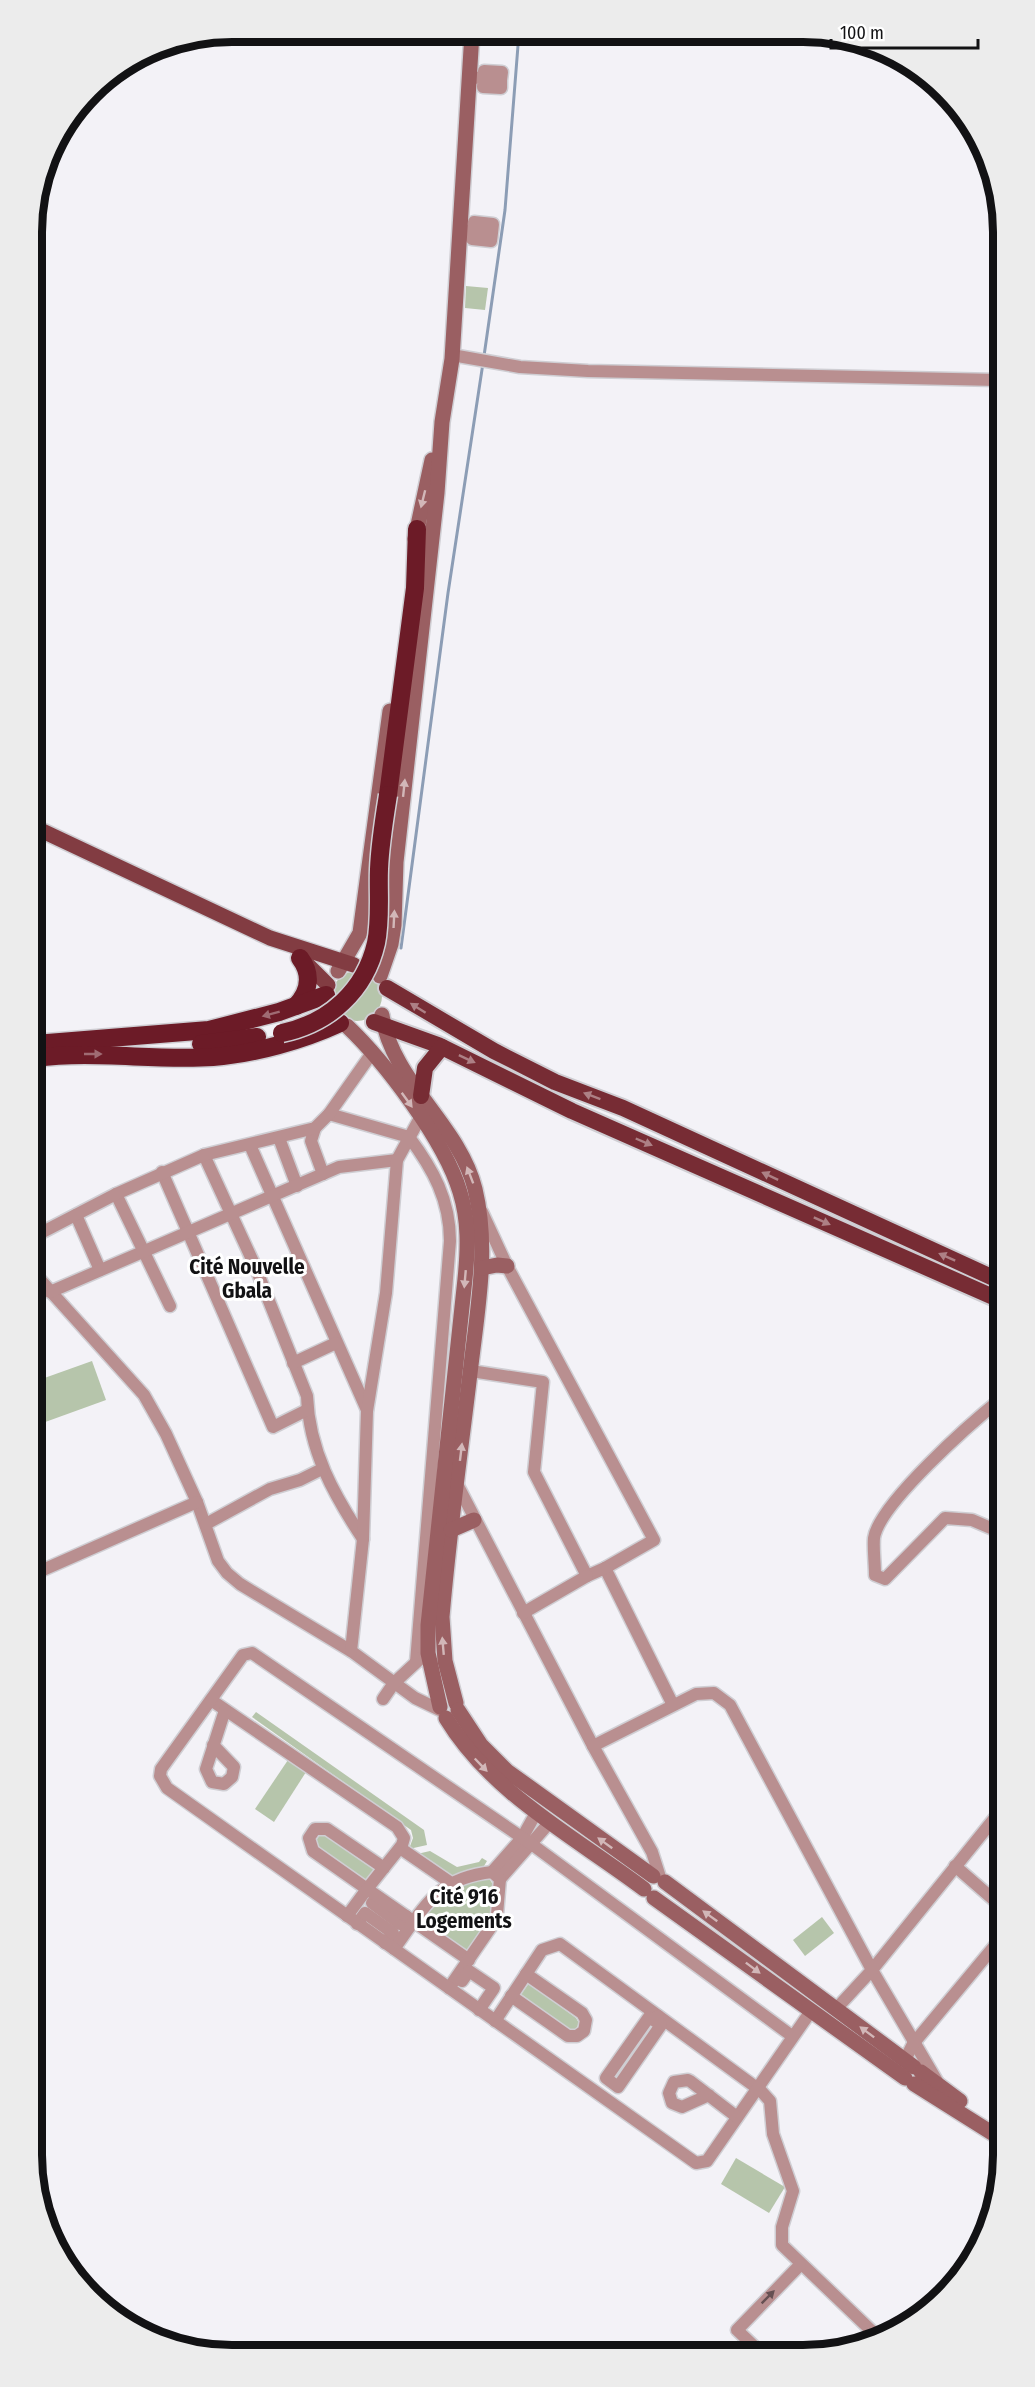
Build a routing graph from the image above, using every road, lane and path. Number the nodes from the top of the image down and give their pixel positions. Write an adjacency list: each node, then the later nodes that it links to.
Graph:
1 (473, 42): 2 (main road)
2 (476, 78): 3 (street); 4 (main road)
3 (501, 80)
4 (466, 230): 5 (street); 6 (main road)
5 (492, 233)
6 (452, 355): 7 (street); 8 (main road)
7 (993, 380)
8 (442, 422): 9 (main road, one-way to 9); 10 (main road)
9 (417, 529): 11 (highway); 15 (main road)
10 (425, 592): 11 (highway); 16 (main road, one-way to 10)
11 (403, 684): 23 (highway, bridge)
12 (42, 832): 13 (main road)
13 (270, 938): 14 (main road); 15 (main road)
14 (300, 958): 17 (main road); 18 (highway)
15 (346, 966): 16 (main road); 17 (main road)
16 (383, 982): 19 (main road); 51 (highway, one-way to 16)
17 (327, 990): 18 (highway); 20 (main road)
18 (296, 1006): 21 (highway, one-way to 21)
19 (380, 1021): 20 (main road); 24 (highway); 28 (main road)
20 (343, 1024): 25 (main road); 26 (highway)
21 (128, 1037): 22 (highway); 23 (highway)
22 (42, 1043)
23 (201, 1044): 26 (highway)
24 (442, 1047): 28 (highway); 54 (highway, one-way to 54)
25 (372, 1053): 29 (street); 30 (main road, one-way to 30)
26 (134, 1055): 27 (highway, one-way to 26)
27 (42, 1057)
28 (421, 1096): 42 (main road, one-way to 28)
29 (329, 1114): 31 (street); 32 (street)
30 (420, 1118): 32 (street); 77 (main road, one-way to 77)
31 (315, 1128): 33 (street); 38 (street)
32 (409, 1137): 36 (street); 77 (street)
33 (279, 1138): 34 (street); 39 (street)
34 (250, 1145): 35 (street); 41 (street)
35 (204, 1155): 37 (street); 44 (street)
36 (397, 1160): 38 (street); 63 (street)
37 (162, 1172): 40 (street); 46 (street)
38 (323, 1174): 39 (street)
39 (297, 1186): 41 (street)
40 (116, 1194): 43 (street); 47 (street)
41 (274, 1196): 44 (street); 56 (street)
42 (479, 1207): 48 (street); 49 (main road)
43 (76, 1215): 45 (street); 50 (street)
44 (231, 1215): 46 (street); 57 (street)
45 (42, 1232)
46 (188, 1234): 47 (street); 62 (street)
47 (144, 1252): 50 (street); 55 (street)
48 (507, 1266): 49 (main road); 59 (street)
49 (482, 1268): 58 (main road)
50 (100, 1270): 53 (street)
51 (993, 1278)
52 (42, 1282): 53 (street)
53 (50, 1292): 66 (street)
54 (993, 1297)
55 (170, 1306)
56 (336, 1343): 57 (street); 63 (street)
57 (293, 1363): 62 (street)
58 (471, 1371): 60 (street); 65 (main road, one-way to 58)
59 (564, 1372): 60 (street); 72 (street)
60 (543, 1382): 74 (street)
61 (993, 1405): 69 (street)
62 (307, 1410): 64 (street)
63 (367, 1411): 71 (street)
64 (322, 1469): 68 (street); 71 (street)
65 (457, 1484): 67 (street); 70 (main road)
66 (197, 1502): 68 (street); 73 (street)
67 (474, 1520): 70 (main road); 75 (street)
68 (206, 1524): 76 (street)
69 (993, 1529)
70 (452, 1530): 83 (main road, one-way to 70)
71 (363, 1539): 76 (street)
72 (605, 1568): 74 (street); 81 (street)
73 (42, 1569)
74 (587, 1576): 75 (street)
75 (523, 1612): 85 (street)
76 (351, 1651): 78 (street)
77 (422, 1657): 78 (street); 83 (main road)
78 (394, 1683): 79 (street); 83 (street)
79 (383, 1699)
80 (211, 1700): 82 (street); 89 (street); 98 (street)
81 (673, 1705): 85 (street); 104 (street)
82 (225, 1710): 84 (street); 90 (street)
83 (448, 1710): 86 (main road, one-way to 86); 95 (main road, one-way to 83)
84 (213, 1745)
85 (593, 1746): 95 (street)
86 (536, 1813): 88 (main road); 89 (street)
87 (993, 1820): 91 (street)
88 (550, 1822): 89 (street); 95 (main road)
89 (526, 1840): 93 (street); 113 (street)
90 (400, 1848): 92 (street); 94 (street)
91 (955, 1866): 97 (street); 104 (street)
92 (384, 1868): 96 (street); 96 (street)
93 (496, 1875): 94 (street); 103 (street)
94 (451, 1883): 99 (street)
95 (655, 1884): 108 (main road, one-way to 95); 110 (main road, one-way to 110)
96 (373, 1893): 98 (street); 99 (street)
97 (993, 1899)
98 (347, 1916): 100 (street)
99 (410, 1919): 100 (street); 103 (street)
100 (389, 1946): 106 (street)
101 (993, 1949): 114 (street)
102 (540, 1952): 105 (street); 107 (street); 111 (street)
103 (469, 1960): 106 (street)
104 (872, 1970): 108 (street); 114 (street)
105 (526, 1974): 107 (street); 107 (street)
106 (452, 1990): 109 (street); 109 (street)
107 (510, 1999): 112 (street)
108 (836, 2009): 115 (main road, one-way to 108)
109 (479, 2010): 112 (street)
110 (811, 2011): 113 (street); 115 (main road)
111 (657, 2018): 111 (street); 116 (street)
112 (495, 2021): 119 (street)
113 (792, 2036): 116 (street)
114 (914, 2044): 115 (street); 117 (street)
115 (912, 2072): 117 (main road); 121 (main road)
116 (758, 2088): 119 (street); 122 (street)
117 (943, 2090): 120 (main road)
118 (709, 2095): 119 (street)
119 (737, 2117)
120 (993, 2126)
121 (993, 2133)
122 (800, 2265): 123 (street); 124 (street, one-way to 122)
123 (873, 2331)
124 (753, 2345)

